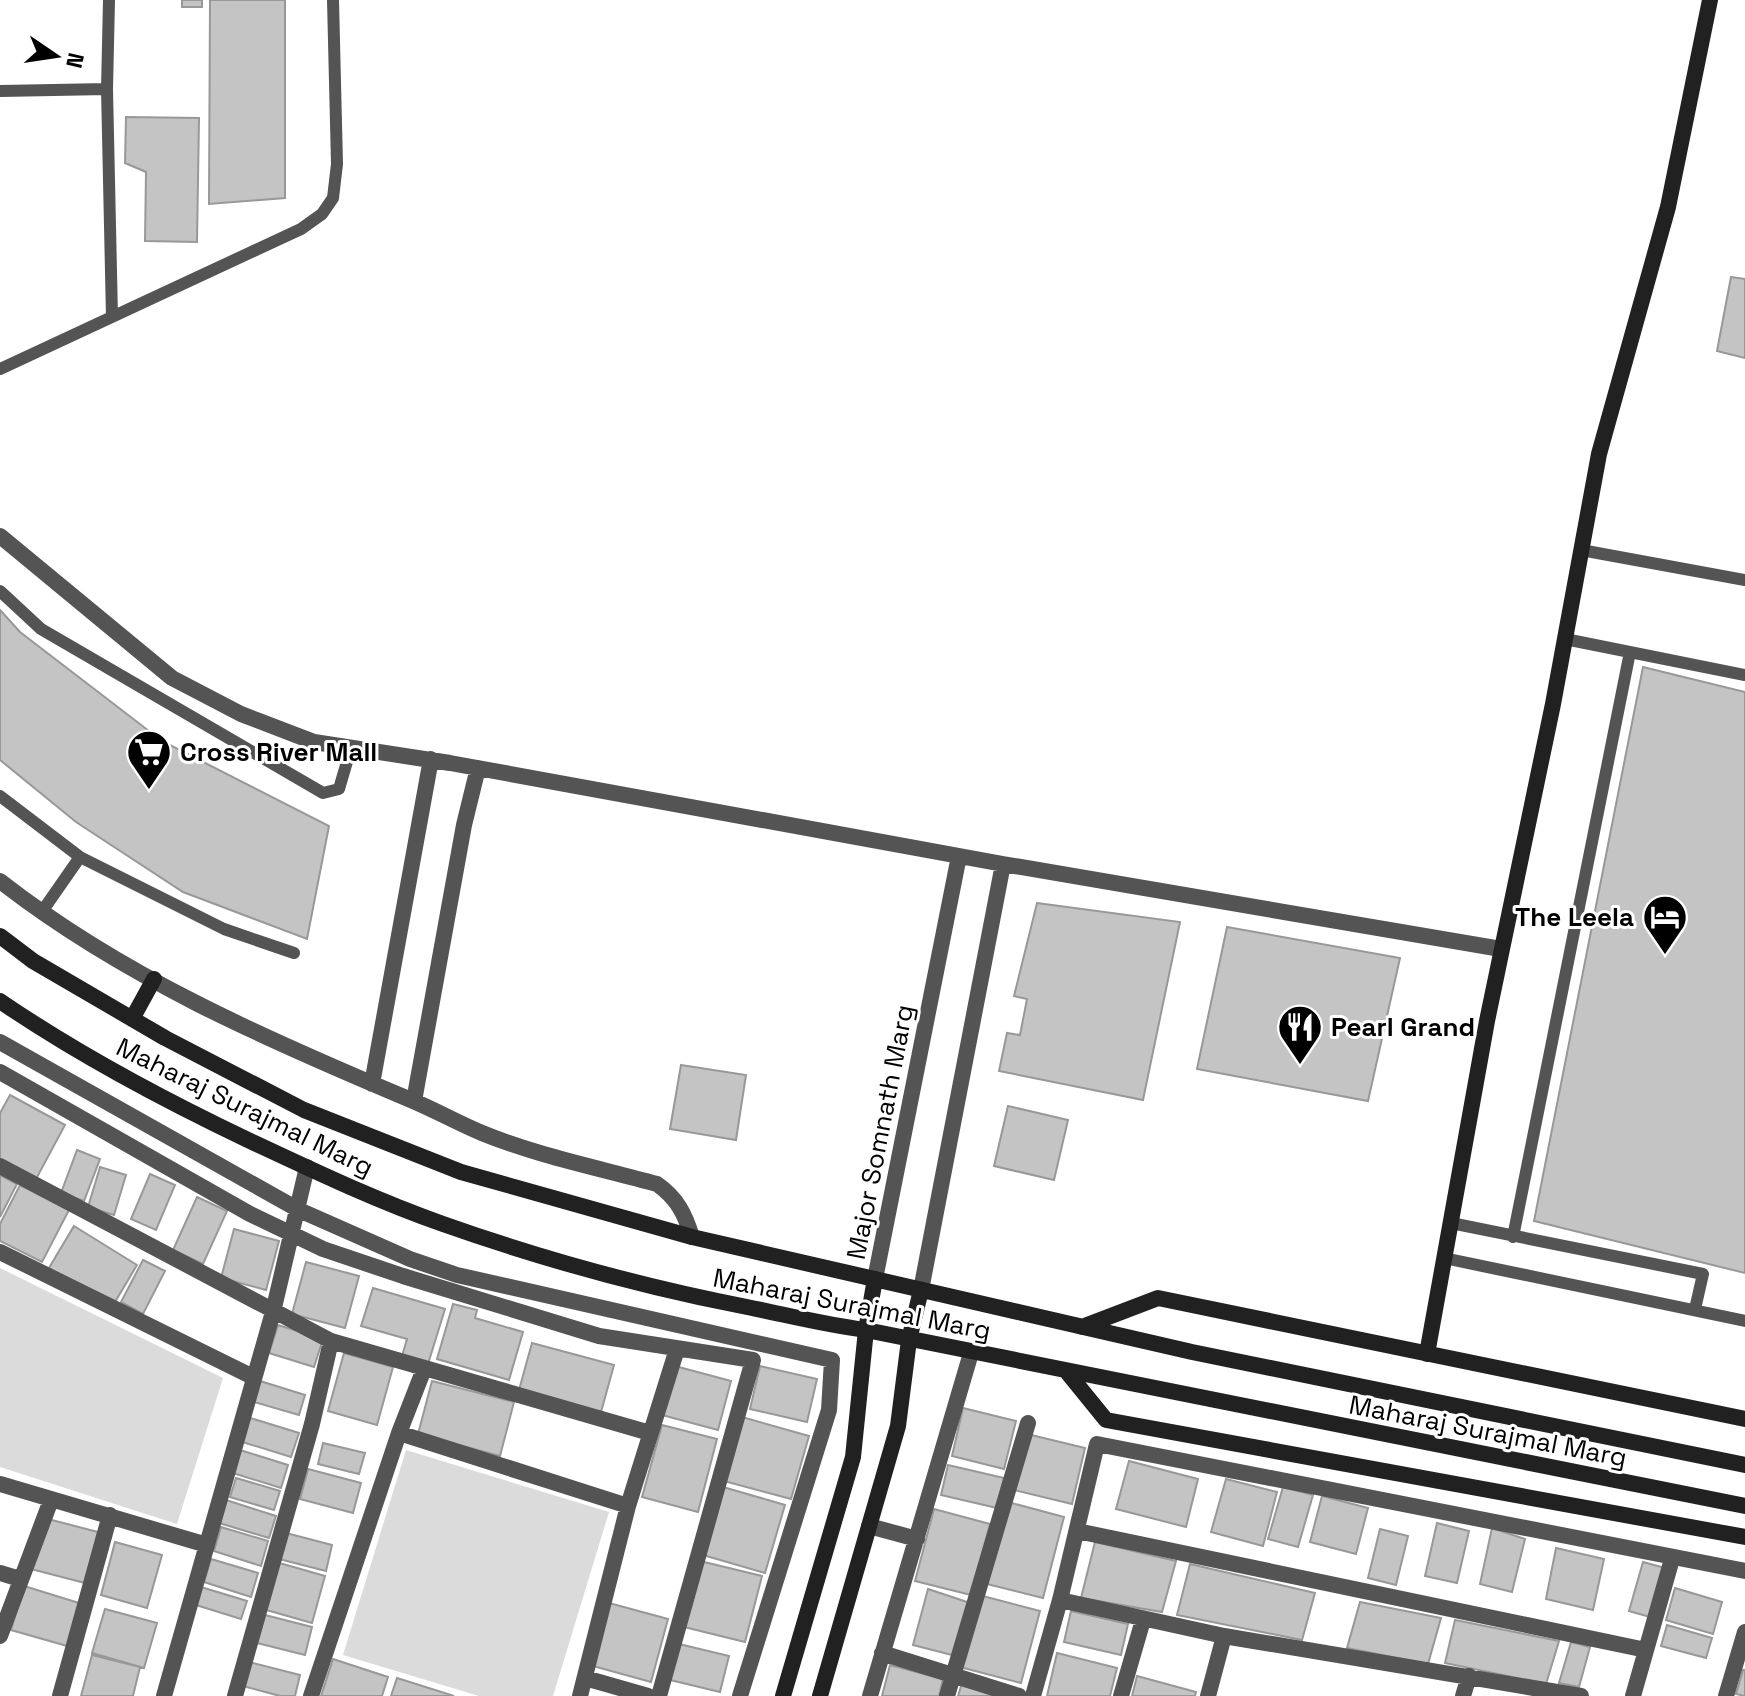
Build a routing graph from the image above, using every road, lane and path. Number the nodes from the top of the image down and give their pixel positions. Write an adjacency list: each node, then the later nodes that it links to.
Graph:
1 (109, 0): 4 (lane)
2 (333, 0): 6 (lane)
3 (1710, 0): 9 (main road)
4 (107, 89): 5 (lane); 6 (lane)
5 (0, 91)
6 (112, 317): 7 (lane)
7 (0, 369)
8 (0, 536): 15 (street)
9 (1581, 550): 10 (lane); 12 (main road)
10 (1745, 580)
11 (0, 591): 15 (lane)
12 (1565, 639): 13 (lane); 25 (main road)
13 (1630, 652): 14 (lane); 40 (lane)
14 (1745, 675)
15 (351, 748): 16 (street)
16 (431, 759): 17 (street); 32 (street)
17 (478, 768): 19 (street); 33 (street)
18 (0, 796): 20 (lane)
19 (959, 856): 21 (street); 43 (street, Major Somnath Marg)
20 (80, 857): 23 (lane); 26 (lane)
21 (1003, 864): 25 (street); 44 (street)
22 (0, 881): 23 (street)
23 (41, 913): 27 (street)
24 (0, 936): 29 (main road, Maharaj Surajmal Marg)
25 (1501, 949): 37 (main road)
26 (294, 953)
27 (154, 979): 29 (main road); 32 (street)
28 (0, 1001): 35 (main road, Maharaj Surajmal Marg)
29 (132, 1019): 39 (main road, Maharaj Surajmal Marg)
30 (0, 1042): 36 (street)
31 (2, 1078): 38 (street)
32 (372, 1084): 33 (street)
33 (414, 1101): 39 (street)
34 (0, 1166): 46 (street)
35 (307, 1167): 36 (street); 49 (main road, Maharaj Surajmal Marg)
36 (299, 1210): 38 (street); 94 (street)
37 (1451, 1223): 40 (lane); 42 (main road)
38 (293, 1234): 46 (street); 52 (street)
39 (692, 1237): 43 (main road, Maharaj Surajmal Marg)
40 (1513, 1237): 45 (lane)
41 (0, 1252): 57 (street)
42 (1444, 1258): 45 (lane); 54 (main road)
43 (875, 1279): 44 (main road, Maharaj Surajmal Marg); 49 (main road, Major Somnath Marg)
44 (921, 1290): 48 (main road, Maharaj Surajmal Marg); 50 (main road)
45 (1695, 1309): 47 (lane)
46 (273, 1312): 51 (street); 57 (street)
47 (1745, 1321)
48 (1082, 1327): 54 (main road); 62 (main road, Maharaj Surajmal Marg)
49 (866, 1330): 50 (main road, Maharaj Surajmal Marg); 95 (main road, Major Somnath Marg)
50 (909, 1340): 53 (main road, Maharaj Surajmal Marg); 68 (main road)
51 (331, 1341): 55 (street); 89 (street)
52 (677, 1349): 61 (street); 93 (street)
53 (971, 1353): 56 (main road, Maharaj Surajmal Marg); 71 (street)
54 (1427, 1354): 58 (main road)
55 (424, 1369): 60 (street); 61 (street)
56 (1067, 1372): 66 (main road, Maharaj Surajmal Marg); 70 (main road)
57 (253, 1377): 72 (street)
58 (1745, 1419)
59 (1028, 1423): 85 (street)
60 (399, 1433): 65 (street); 90 (street)
61 (650, 1433): 65 (street)
62 (1745, 1465)
63 (0, 1484): 64 (street)
64 (51, 1500): 67 (street); 76 (street)
65 (628, 1506): 86 (street)
66 (1745, 1506)
67 (110, 1515): 72 (street); 87 (street)
68 (869, 1526): 71 (street); 96 (main road)
69 (1077, 1531): 73 (street); 77 (street); 82 (street)
70 (1745, 1537)
71 (917, 1539): 83 (street)
72 (207, 1545): 88 (street)
73 (1672, 1559): 74 (street); 82 (street)
74 (1745, 1571)
75 (0, 1573): 76 (street)
76 (20, 1579): 80 (street)
77 (1060, 1600): 78 (street); 100 (street)
78 (1143, 1620): 81 (street); 101 (street)
79 (1745, 1632): 106 (street)
80 (0, 1636)
81 (1224, 1636): 84 (street); 102 (street)
82 (1646, 1650): 105 (street)
83 (882, 1653): 85 (street); 97 (street)
84 (1469, 1676): 103 (street); 104 (street)
85 (952, 1677): 98 (street); 99 (street)
86 (585, 1678): 91 (street); 92 (street)
87 (60, 1696)
88 (164, 1696)
89 (235, 1696)
90 (311, 1696)
91 (580, 1696)
92 (648, 1696)
93 (659, 1696)
94 (740, 1696)
95 (783, 1696)
96 (820, 1696)
97 (870, 1696)
98 (947, 1696)
99 (1019, 1696)
100 (1033, 1696)
101 (1121, 1696)
102 (1208, 1696)
103 (1463, 1696)
104 (1581, 1696)
105 (1633, 1696)
106 (1726, 1696)

